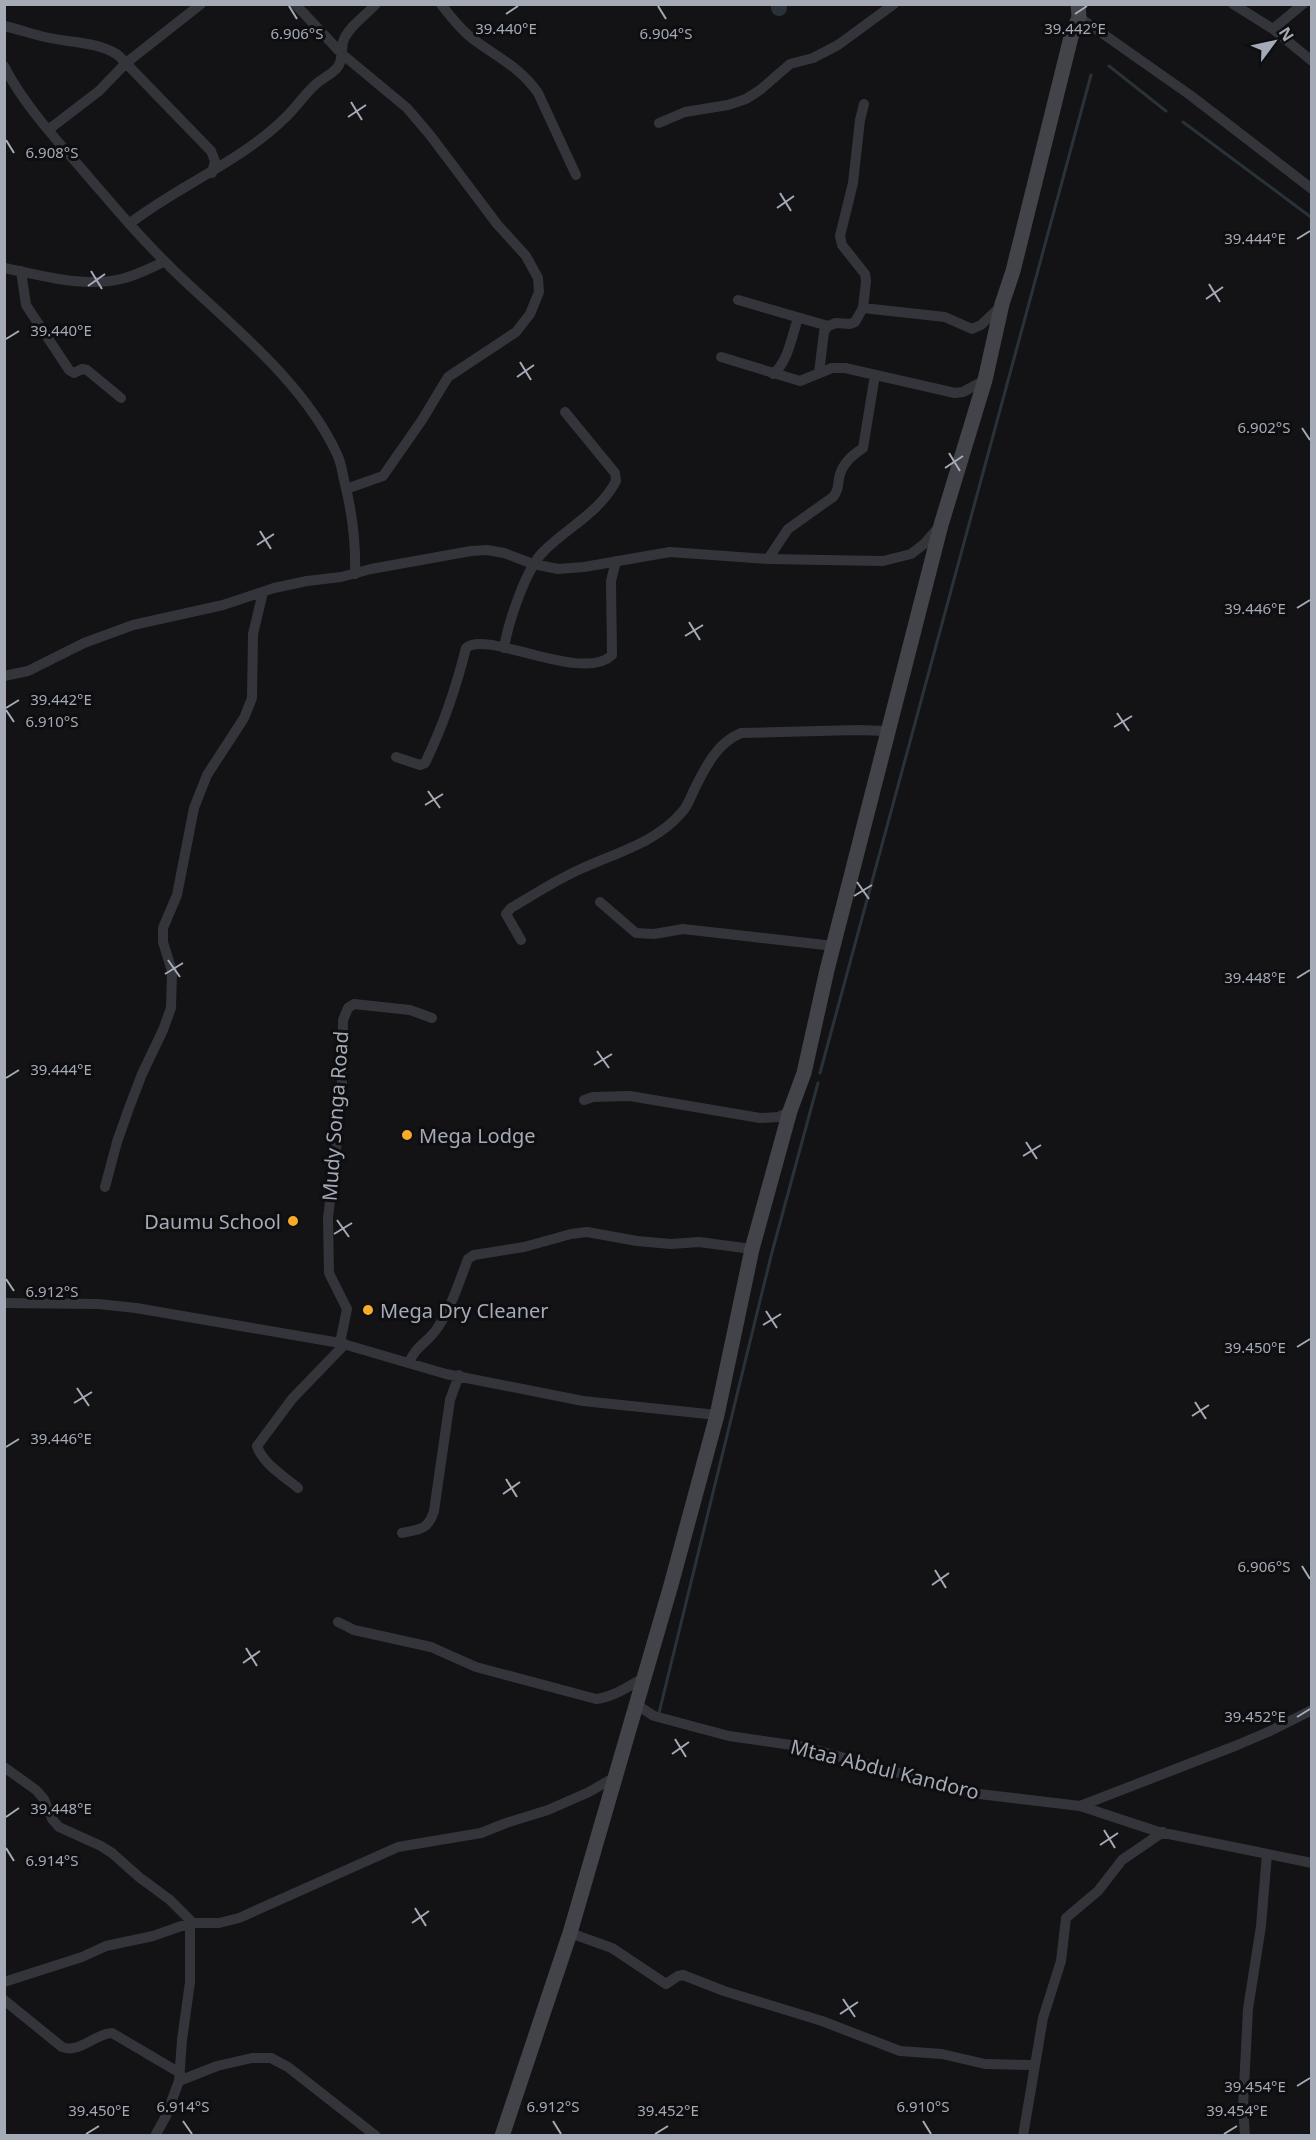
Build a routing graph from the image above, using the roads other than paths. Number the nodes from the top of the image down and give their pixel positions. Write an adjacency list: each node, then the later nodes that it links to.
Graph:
1 (201, 4): 15 (street)
2 (295, 4): 12 (street)
3 (376, 4): 11 (street)
4 (441, 4): 21 (street)
5 (894, 4): 18 (street)
6 (1233, 4): 10 (street)
7 (1303, 4): 10 (street)
8 (1078, 11): 22 (street); 28 (main road)
9 (4, 26): 15 (street)
10 (1273, 29): 14 (street)
11 (344, 41): 12 (street); 13 (street)
12 (329, 42): 13 (street)
13 (342, 54): 20 (street); 39 (street)
14 (1311, 61)
15 (126, 63): 19 (street); 20 (street)
16 (4, 66): 19 (street)
17 (864, 104): 29 (street)
18 (659, 123)
19 (48, 130): 23 (street)
20 (212, 172): 23 (street)
21 (576, 175)
22 (1311, 189)
23 (129, 224): 24 (street)
24 (164, 262): 26 (street); 39 (street)
25 (4, 268): 26 (street)
26 (21, 271): 37 (street)
27 (738, 300): 30 (street)
28 (1002, 304): 29 (street); 36 (main road)
29 (863, 308): 31 (street)
30 (798, 318): 31 (street); 34 (street)
31 (828, 326): 33 (street)
32 (721, 357): 34 (street)
33 (819, 373): 34 (street); 35 (street)
34 (773, 374)
35 (875, 375): 36 (street); 42 (street)
36 (985, 380): 40 (main road)
37 (121, 398)
38 (565, 412): 44 (street)
39 (346, 489): 41 (street)
40 (941, 525): 42 (street); 50 (main road)
41 (356, 547): 45 (street); 46 (street)
42 (768, 559): 43 (street)
43 (616, 561): 44 (street); 48 (street)
44 (533, 564): 45 (street); 48 (street)
45 (371, 569): 46 (street)
46 (356, 574): 47 (street)
47 (263, 592): 49 (street); 58 (street)
48 (504, 648): 51 (street)
49 (5, 676)
50 (889, 731): 53 (street); 54 (main road)
51 (396, 757)
52 (600, 902): 54 (street)
53 (521, 940)
54 (834, 946): 57 (main road)
55 (432, 1018): 61 (street, Mudy Songa Road)
56 (584, 1100): 57 (street)
57 (790, 1111): 59 (main road)
58 (105, 1188)
59 (752, 1249): 62 (street); 64 (main road)
60 (4, 1303): 61 (street)
61 (343, 1344): 62 (street); 65 (street)
62 (410, 1363): 63 (street)
63 (459, 1375): 64 (street); 66 (street)
64 (717, 1415): 68 (main road)
65 (298, 1488)
66 (402, 1533)
67 (338, 1622): 68 (street)
68 (645, 1677): 69 (main road)
69 (637, 1705): 72 (main road); 73 (street, Mtaa Abdul Kandoro)
70 (1311, 1710): 73 (street)
71 (4, 1767): 77 (street)
72 (615, 1777): 77 (street); 78 (main road)
73 (1080, 1806): 74 (street, Mtaa Abdul Kandoro)
74 (1163, 1832): 75 (street, Mtaa Abdul Kandoro); 81 (street)
75 (1267, 1854): 76 (street, Mtaa Abdul Kandoro); 87 (street)
76 (1311, 1863)
77 (190, 1923): 79 (street); 82 (street)
78 (570, 1933): 81 (street); 83 (main road)
79 (4, 1982)
80 (4, 2000): 82 (street)
81 (1034, 2065): 86 (street)
82 (179, 2077): 84 (street); 85 (street)
83 (505, 2134)
84 (155, 2136)
85 (376, 2136)
86 (1023, 2136)
87 (1245, 2136)

